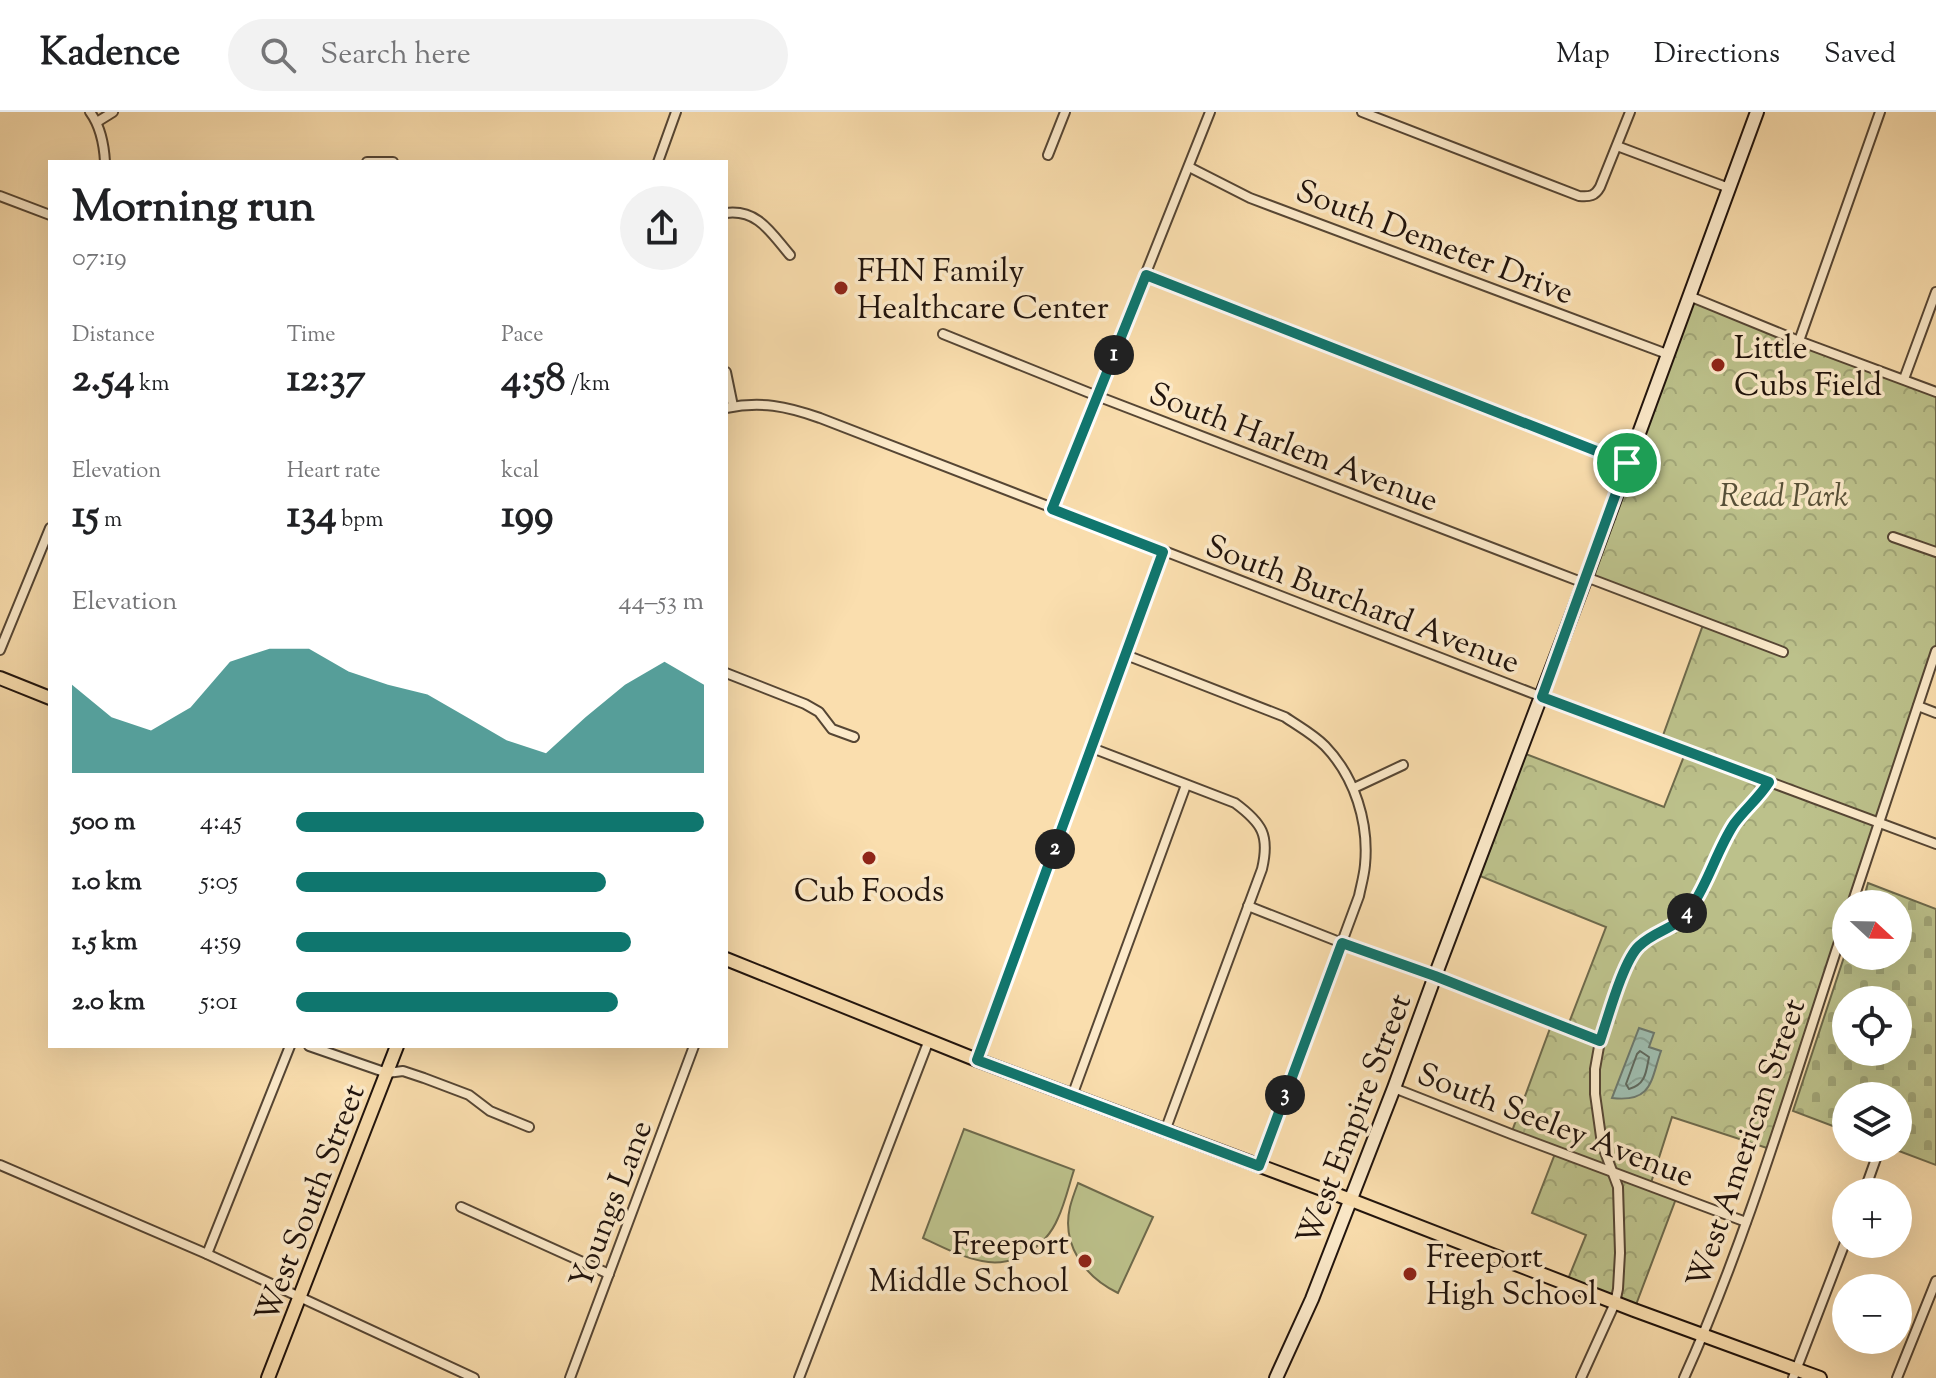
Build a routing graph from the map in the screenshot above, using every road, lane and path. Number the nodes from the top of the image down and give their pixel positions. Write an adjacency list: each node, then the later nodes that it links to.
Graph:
1 (90, 112): 10 (street)
2 (113, 112): 10 (street)
3 (676, 112): 14 (street)
4 (1065, 112): 12 (street)
5 (1210, 112): 15 (street)
6 (1362, 112): 11 (street)
7 (1630, 112): 11 (street)
8 (1757, 112): 16 (main road, West Empire Street)
9 (1880, 112): 25 (street)
10 (97, 122): 13 (street)
11 (1617, 146): 16 (street)
12 (1048, 155)
13 (105, 160)
14 (659, 160)
15 (1189, 167): 21 (street); 26 (street, South Demeter Drive)
16 (1729, 188): 23 (main road, West Empire Street)
17 (0, 196): 19 (street)
18 (728, 213): 20 (street)
19 (48, 214)
20 (790, 255)
21 (1146, 275): 29 (street); 31 (street)
22 (1936, 292): 27 (street)
23 (1689, 296): 25 (street); 26 (main road, West Empire Street)
24 (943, 334): 29 (street, South Harlem Avenue)
25 (1799, 341): 27 (street)
26 (1667, 354): 31 (main road, West Empire Street)
27 (1904, 379): 28 (street)
28 (1936, 392)
29 (1097, 396): 32 (street); 37 (street, South Harlem Avenue)
30 (730, 407): 32 (street, South Burchard Avenue)
31 (1627, 463): 37 (main road, West Empire Street)
32 (1052, 509): 35 (street, South Burchard Avenue)
33 (48, 533): 38 (street)
34 (1893, 537): 36 (street)
35 (1163, 552): 41 (street); 45 (street, South Burchard Avenue)
36 (1936, 552)
37 (1585, 580): 40 (street, South Harlem Avenue); 45 (main road, West Empire Street)
38 (0, 650)
39 (1936, 651): 46 (street)
40 (1783, 652)
41 (1126, 655): 49 (street); 53 (street)
42 (728, 674): 48 (street)
43 (0, 678): 44 (main road)
44 (48, 697)
45 (1542, 697): 51 (street, South Burchard Avenue); 61 (main road, West Empire Street)
46 (1918, 706): 47 (street); 54 (street)
47 (1936, 713)
48 (854, 737)
49 (1092, 748): 52 (street); 68 (street)
50 (1403, 765): 53 (street)
51 (1769, 782): 54 (street, South Burchard Avenue); 63 (street)
52 (1186, 785): 57 (street); 71 (street)
53 (1354, 788): 58 (street)
54 (1879, 823): 55 (street, South Burchard Avenue); 56 (street)
55 (1936, 844)
56 (1857, 890)
57 (1248, 906): 58 (street); 73 (street)
58 (1342, 943): 61 (street); 75 (street)
59 (728, 961): 62 (main road)
60 (1832, 963): 79 (street, West American Street)
61 (1435, 976): 63 (street); 70 (main road, West Empire Street)
62 (929, 1040): 68 (main road); 91 (street)
63 (1600, 1041): 76 (street)
64 (289, 1048): 80 (street)
65 (315, 1048): 69 (street)
66 (396, 1048): 69 (main road, West South Street)
67 (693, 1048): 82 (street, Youngs Lane)
68 (977, 1060): 71 (main road)
69 (387, 1073): 72 (street); 84 (main road, West South Street)
70 (1394, 1088): 76 (street, South Seeley Avenue); 77 (main road, West Empire Street)
71 (1072, 1096): 73 (main road)
72 (529, 1127)
73 (1165, 1131): 75 (main road)
74 (0, 1165): 80 (street)
75 (1259, 1166): 77 (main road)
76 (1613, 1173): 79 (street, South Seeley Avenue); 85 (street)
77 (1351, 1200): 85 (main road); 92 (main road, West Empire Street)
78 (461, 1207): 82 (street)
79 (1746, 1222): 86 (street, West American Street)
80 (207, 1254): 84 (street)
81 (1839, 1258): 87 (street)
82 (609, 1274): 90 (street, Youngs Lane)
83 (1936, 1281): 96 (street)
84 (300, 1297): 88 (main road, West South Street); 89 (street)
85 (1615, 1303): 86 (main road); 93 (street)
86 (1704, 1336): 87 (main road); 94 (street, West American Street)
87 (1796, 1374): 95 (main road)
88 (268, 1378)
89 (472, 1378)
90 (570, 1378)
91 (799, 1378)
92 (1276, 1378)
93 (1581, 1378)
94 (1684, 1378)
95 (1820, 1378)
96 (1897, 1378)

